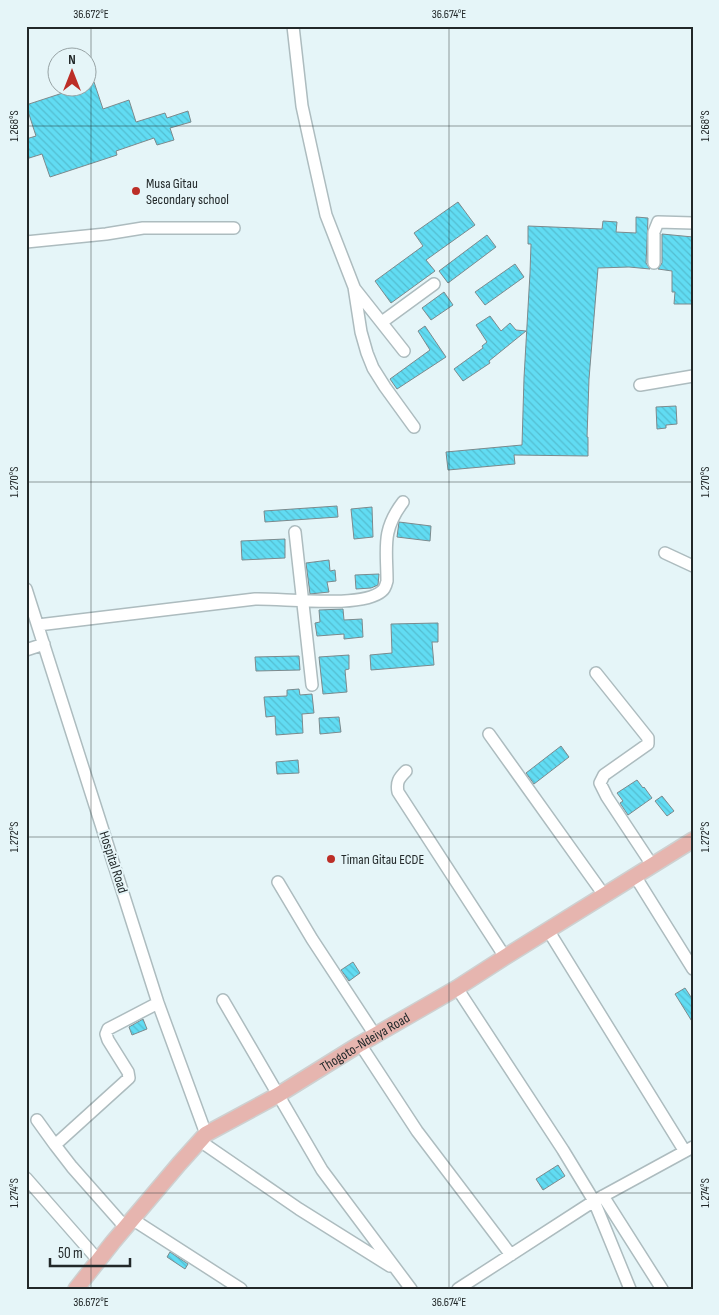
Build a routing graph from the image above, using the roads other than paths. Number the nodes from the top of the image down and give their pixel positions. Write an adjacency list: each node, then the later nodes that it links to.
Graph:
1 (293, 26): 7 (street)
2 (693, 224): 5 (street)
3 (234, 228): 4 (street)
4 (26, 242)
5 (654, 263)
6 (434, 284): 8 (street)
7 (354, 287): 8 (street); 12 (street)
8 (382, 322): 9 (street)
9 (404, 351)
10 (693, 376): 11 (street)
11 (640, 385)
12 (414, 427)
13 (403, 502): 18 (street)
14 (295, 532): 18 (street)
15 (665, 553): 16 (street)
16 (693, 566)
17 (26, 589): 19 (street, Hospital Road)
18 (303, 601): 19 (street); 23 (street)
19 (38, 625): 20 (street, Hospital Road)
20 (44, 644): 21 (street); 36 (street, Hospital Road)
21 (26, 650)
22 (596, 673): 27 (street)
23 (312, 685)
24 (488, 734): 30 (street)
25 (406, 771): 32 (street)
26 (693, 840): 27 (main road, Thogoto-Ndeiya Road)
27 (652, 865): 28 (main road, Thogoto-Ndeiya Road)
28 (635, 876): 30 (main road, Thogoto-Ndeiya Road); 33 (street)
29 (278, 882): 37 (street)
30 (604, 895): 31 (main road, Thogoto-Ndeiya Road)
31 (548, 930): 32 (main road, Thogoto-Ndeiya Road); 43 (street)
32 (505, 957): 34 (main road, Thogoto-Ndeiya Road)
33 (693, 969)
34 (457, 988): 37 (main road, Thogoto-Ndeiya Road); 45 (street)
35 (223, 1000): 39 (street)
36 (158, 1003): 41 (street, Hospital Road); 42 (street)
37 (375, 1035): 38 (main road, Thogoto-Ndeiya Road)
38 (360, 1044): 39 (main road, Thogoto-Ndeiya Road); 47 (street)
39 (278, 1095): 41 (main road, Thogoto-Ndeiya Road); 49 (street)
40 (37, 1120): 42 (street)
41 (203, 1138): 46 (main road, Thogoto-Ndeiya Road); 49 (street)
42 (55, 1146): 46 (street)
43 (688, 1149): 45 (street)
44 (26, 1178): 48 (street)
45 (598, 1198): 47 (street); 54 (street); 55 (street)
46 (129, 1223): 48 (main road, Thogoto-Ndeiya Road); 51 (street)
47 (511, 1255): 53 (street)
48 (98, 1260): 50 (main road, Thogoto-Ndeiya Road)
49 (397, 1271): 52 (street)
50 (76, 1289)
51 (241, 1289)
52 (411, 1289)
53 (458, 1289)
54 (630, 1289)
55 (662, 1289)

